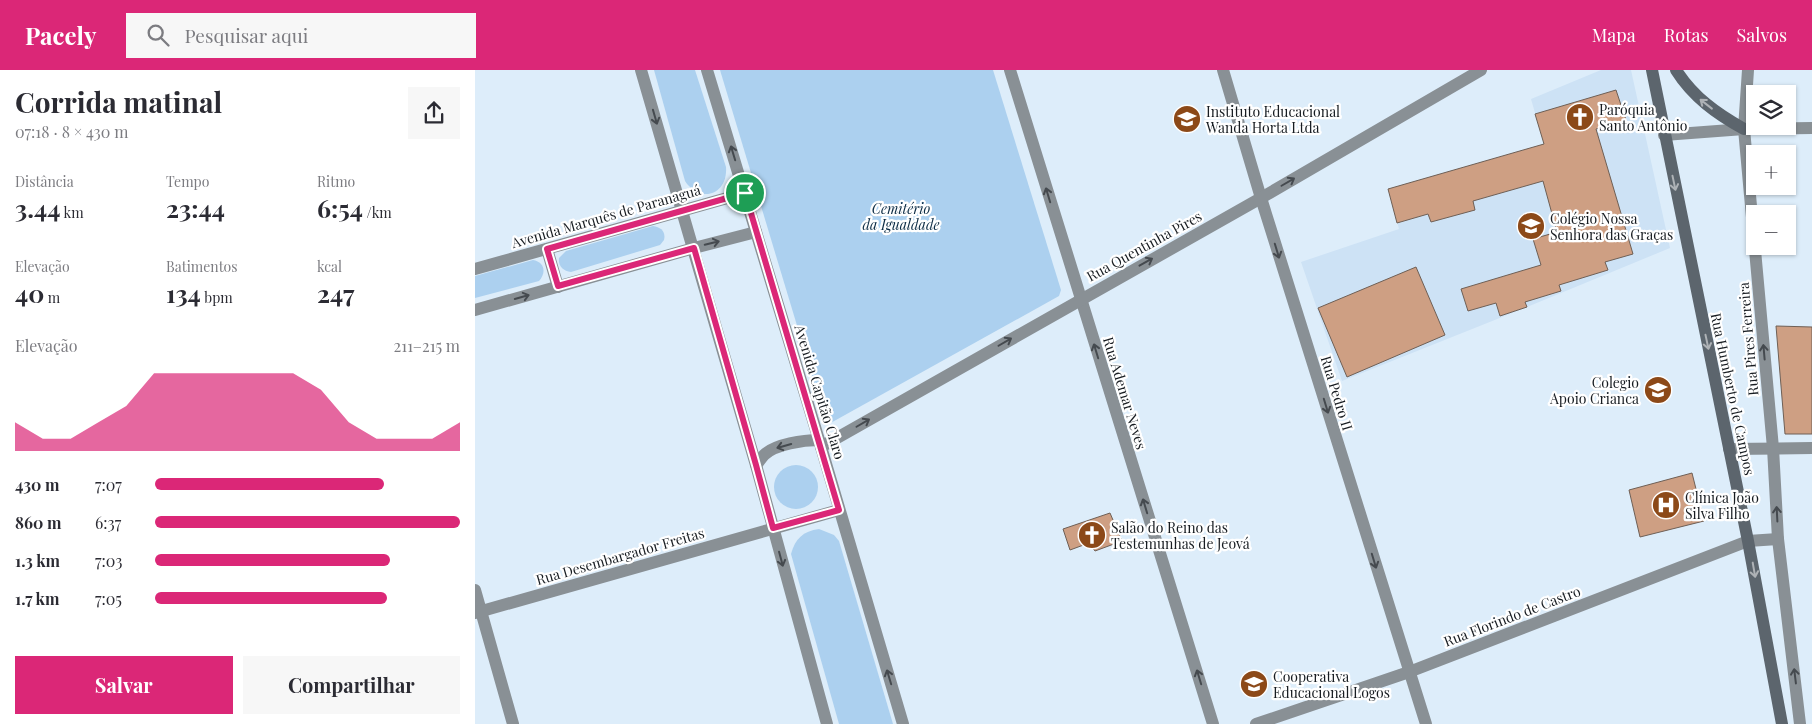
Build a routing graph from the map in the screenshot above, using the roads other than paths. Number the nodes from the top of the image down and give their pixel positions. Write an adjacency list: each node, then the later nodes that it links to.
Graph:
1 (641, 70): 14 (street, one-way to 14)
2 (707, 70): 12 (street, Avenida Capitão Claro, one-way to 2)
3 (1010, 70): 20 (street, Rua Ademar Neves, one-way to 3)
4 (1223, 70): 13 (street, Rua Pedro II)
5 (1481, 70): 13 (street, Rua Quentinha Pires, one-way to 5)
6 (1652, 70): 11 (main road, Rua Humberto de Campos)
7 (1676, 70): 10 (main road, one-way to 7)
8 (1748, 70): 10 (street, Rua Pires Ferreira)
9 (1812, 128): 10 (street)
10 (1744, 130): 11 (street); 23 (street, Rua Pires Ferreira, one-way to 10)
11 (1664, 135): 25 (main road, Rua Humberto de Campos, one-way to 25)
12 (745, 193): 14 (street, Avenida Marquês de Paranaguá); 15 (street, Avenida Capitão Claro)
13 (1261, 198): 20 (street, Rua Quentinha Pires, one-way to 13); 33 (street, Rua Pedro II, one-way to 33)
14 (682, 210): 16 (street); 17 (street, Avenida Marquês de Paranaguá)
15 (756, 232): 16 (street, one-way to 15); 22 (street, Avenida Capitão Claro)
16 (694, 248): 19 (street); 26 (street)
17 (547, 249): 18 (street, Avenida Marquês de Paranaguá); 19 (street)
18 (475, 269)
19 (558, 286): 21 (street, one-way to 19)
20 (1080, 299): 22 (street, Rua Quentinha Pires, one-way to 20); 37 (street, Rua Ademar Neves, one-way to 20)
21 (475, 310)
22 (820, 444): 26 (street, one-way to 26); 27 (street, Avenida Capitão Claro)
23 (1773, 448): 24 (street); 25 (street); 29 (street, Rua Pires Ferreira, one-way to 23)
24 (1812, 448)
25 (1729, 449): 30 (main road, Rua Humberto de Campos)
26 (756, 465): 28 (street)
27 (839, 510): 28 (street, Rua Desembargador Freitas); 36 (street, Avenida Capitão Claro, one-way to 27)
28 (773, 528): 32 (street, Rua Desembargador Freitas); 35 (street, one-way to 35)
29 (1778, 539): 30 (street, Rua Florindo de Castro); 41 (street, Rua Pires Ferreira, one-way to 29)
30 (1748, 541): 33 (street, Rua Florindo de Castro); 40 (main road, Rua Humberto de Campos, one-way to 40)
31 (475, 590): 32 (street)
32 (478, 612): 34 (street)
33 (1409, 672): 38 (street, Rua Florindo de Castro); 39 (street, Rua Pedro II)
34 (513, 724)
35 (827, 724)
36 (903, 724)
37 (1213, 724)
38 (1256, 724)
39 (1426, 724)
40 (1782, 724)
41 (1801, 724)

